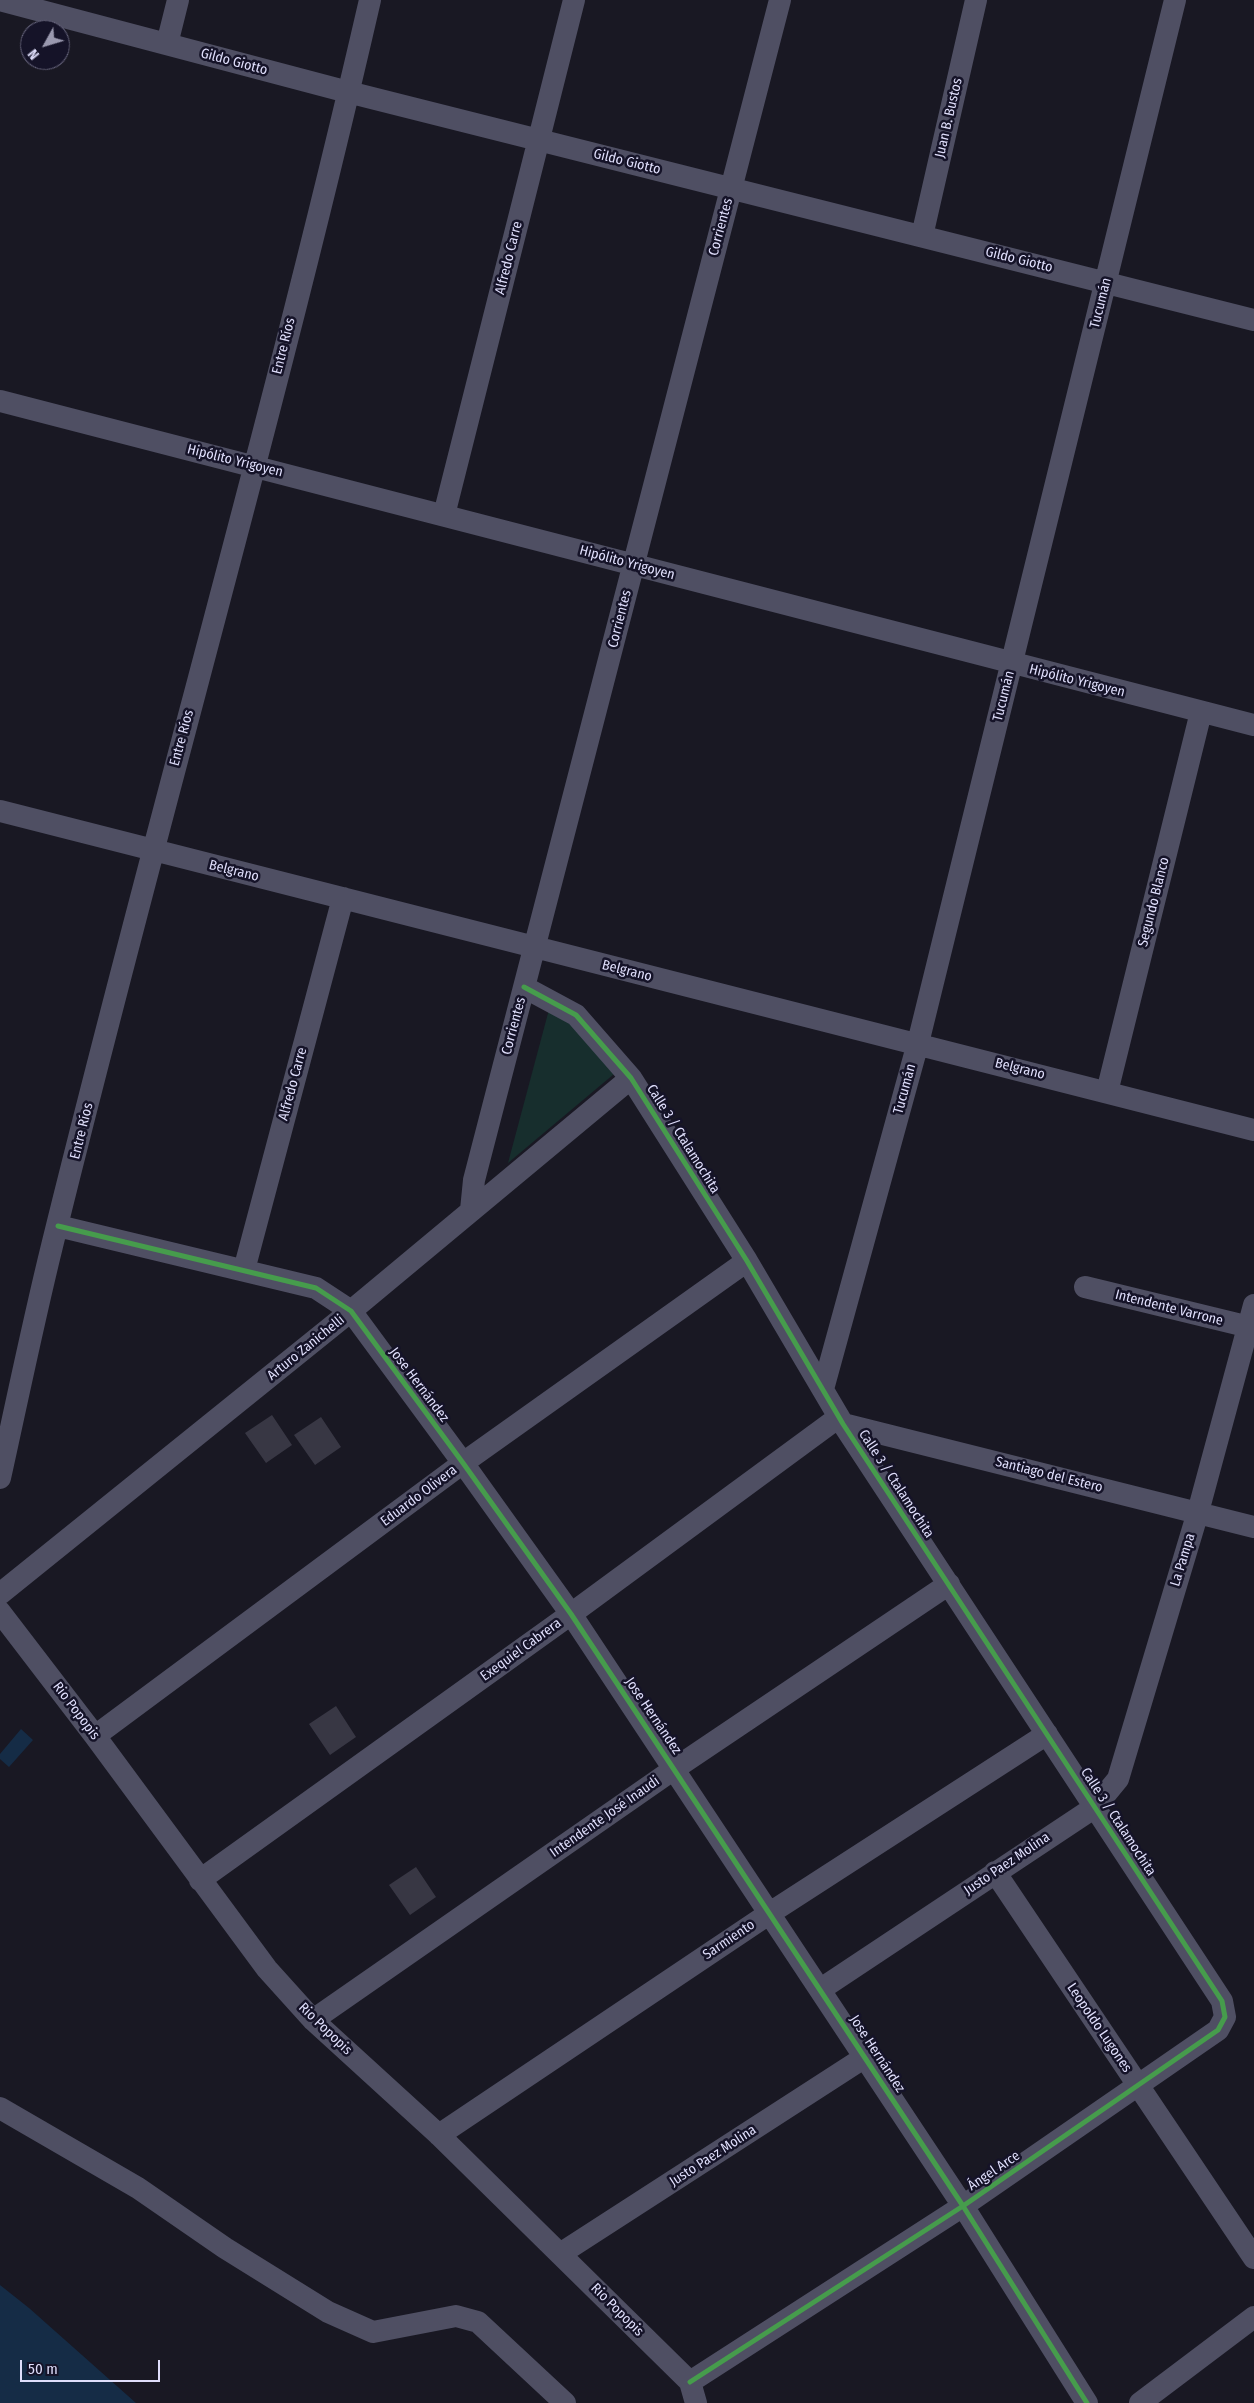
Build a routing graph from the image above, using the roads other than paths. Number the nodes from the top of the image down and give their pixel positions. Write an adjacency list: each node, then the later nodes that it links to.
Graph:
1 (0, 0): 8 (street, Gildo Giotto)
2 (178, 0): 8 (street)
3 (370, 0): 9 (street, Entre Ríos)
4 (574, 0): 10 (street, Alfredo Carre)
5 (780, 0): 11 (street, Corrientes)
6 (976, 0): 12 (street, Juan B. Bustos)
7 (1175, 0): 13 (street, Tucumán)
8 (167, 44): 9 (street, Gildo Giotto)
9 (348, 92): 10 (street, Gildo Giotto); 16 (street, Entre Ríos)
10 (538, 140): 11 (street, Gildo Giotto); 17 (street, Alfredo Carre)
11 (732, 188): 12 (street, Gildo Giotto); 18 (street, Corrientes)
12 (922, 236): 13 (street, Gildo Giotto)
13 (1106, 282): 14 (street, Gildo Giotto); 19 (street, Tucumán)
14 (1254, 320)
15 (0, 401): 16 (street, Hipólito Yrigoyen)
16 (254, 466): 17 (street, Hipólito Yrigoyen); 23 (street, Entre Ríos)
17 (444, 515): 18 (street, Hipólito Yrigoyen)
18 (634, 565): 19 (street, Hipólito Yrigoyen); 25 (street, Corrientes)
19 (1012, 664): 20 (street, Hipólito Yrigoyen); 27 (street, Tucumán)
20 (1201, 712): 21 (street, Hipólito Yrigoyen); 29 (street, Segundo Blanco)
21 (1254, 725)
22 (0, 811): 23 (street, Belgrano)
23 (153, 850): 24 (street, Belgrano); 32 (street, Entre Ríos)
24 (343, 898): 25 (street, Belgrano); 34 (street, Alfredo Carre)
25 (536, 948): 26 (street, Corrientes); 27 (street, Belgrano)
26 (524, 986): 28 (street, Calle 3 / Ctalamochita); 31 (street, Corrientes)
27 (918, 1043): 29 (street, Belgrano); 39 (street, Tucumán)
28 (631, 1078): 31 (street, Arturo Zanichelli); 33 (street, Calle 3 / Ctalamochita)
29 (1107, 1092): 30 (street, Belgrano)
30 (1254, 1130)
31 (472, 1210): 37 (street, Arturo Zanichelli)
32 (58, 1226): 34 (street, Jose Hernández); 42 (street, Entre Ríos)
33 (747, 1261): 39 (street, Calle 3 / Ctalamochita); 41 (street, Eduardo Olivera)
34 (244, 1270): 37 (street, Jose Hernández)
35 (1085, 1287): 38 (street, Intendente Varrone)
36 (1254, 1305): 38 (street, La Pampa)
37 (351, 1311): 41 (street, Jose Hernández); 46 (street, Arturo Zanichelli)
38 (1251, 1328): 43 (street, La Pampa)
39 (822, 1389): 40 (street, Calle 3 / Ctalamochita)
40 (841, 1420): 43 (street, Santiago del Estero); 45 (street, Calle 3 / Ctalamochita); 48 (street, Exequiel Cabrera)
41 (463, 1463): 48 (street, Jose Hernández); 50 (street, Eduardo Olivera)
42 (0, 1478)
43 (1198, 1512): 44 (street, Santiago del Estero); 52 (street, La Pampa)
44 (1254, 1527)
45 (949, 1584): 49 (street, Calle 3 / Ctalamochita); 51 (street, Intendente José Inaudi)
46 (0, 1594)
47 (0, 1612): 50 (street, Rio Popopis)
48 (571, 1614): 51 (street, Jose Hernández); 54 (street, Exequiel Cabrera)
49 (1047, 1734): 52 (street, Calle 3 / Ctalamochita); 55 (street, Sarmiento)
50 (95, 1736): 54 (street, Rio Popopis)
51 (674, 1769): 55 (street, Jose Hernández); 58 (street, Intendente José Inaudi)
52 (1095, 1807): 53 (street, Justo Paez Molina); 57 (street, Calle 3 / Ctalamochita)
53 (995, 1872): 56 (street, Justo Paez Molina); 60 (street, Leopoldo Lugones)
54 (200, 1880): 58 (street, Rio Popopis)
55 (770, 1913): 56 (street, Jose Hernández); 62 (street, Sarmiento)
56 (821, 1989): 59 (street, Jose Hernández)
57 (1225, 2016): 60 (street, Ángel Arce)
58 (313, 2020): 62 (street, Rio Popopis)
59 (865, 2057): 63 (street, Jose Hernández); 64 (street, Justo Paez Molina)
60 (1138, 2086): 63 (street, Ángel Arce); 65 (street, Leopoldo Lugones)
61 (0, 2108): 68 (street)
62 (438, 2135): 64 (street, Rio Popopis)
63 (963, 2206): 67 (street, Ángel Arce); 69 (street, Jose Hernández)
64 (560, 2254): 67 (street, Rio Popopis)
65 (1254, 2258)
66 (1254, 2317): 70 (street)
67 (693, 2392)
68 (565, 2403)
69 (1087, 2403)
70 (1140, 2403)

